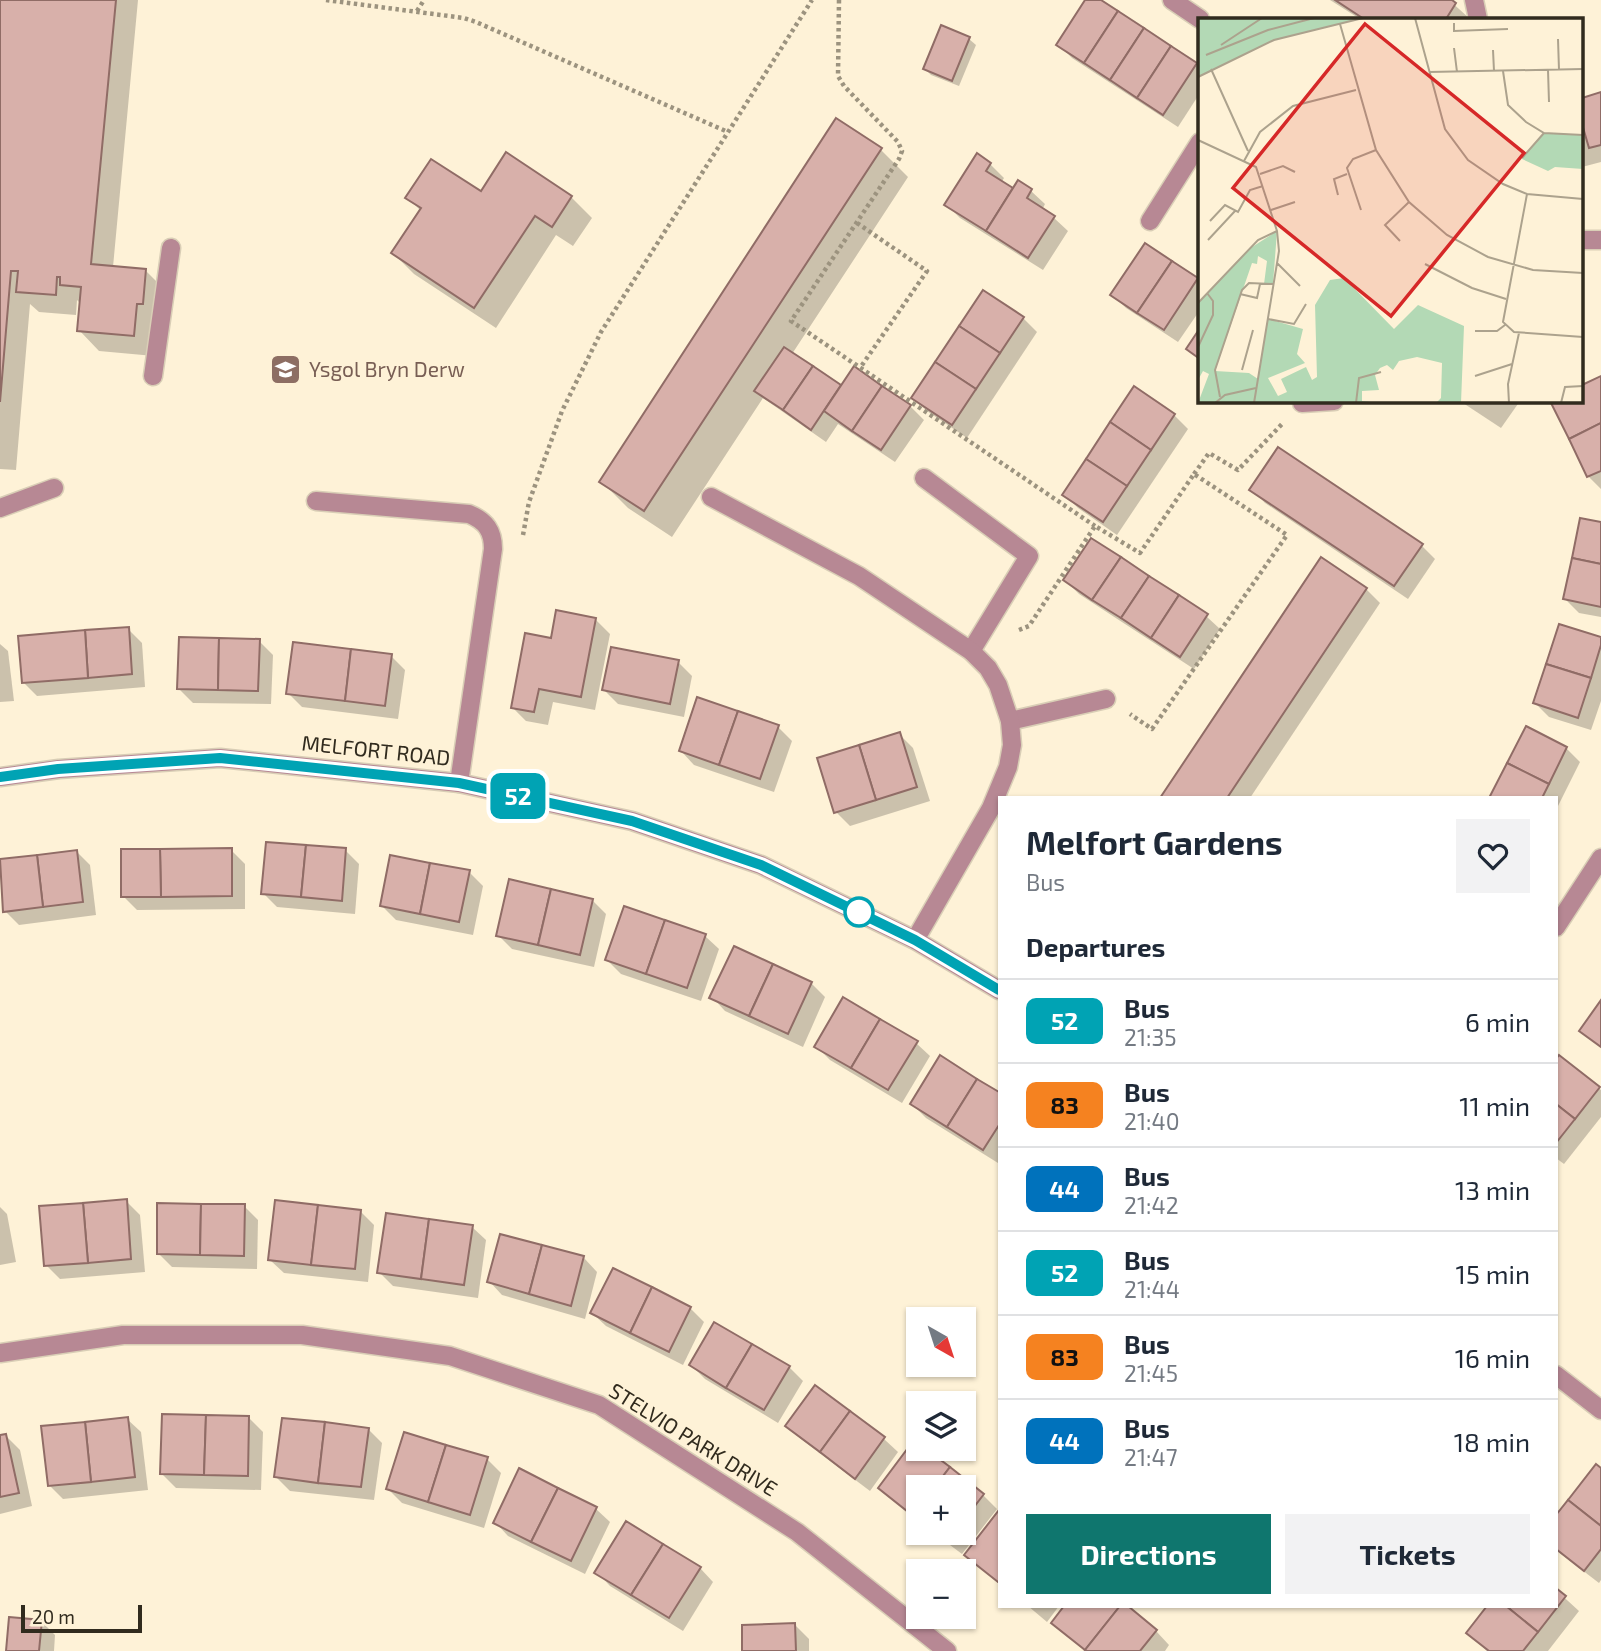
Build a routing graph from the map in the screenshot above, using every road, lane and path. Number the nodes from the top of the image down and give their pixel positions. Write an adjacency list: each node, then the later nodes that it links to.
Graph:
1 (326, 0): 7 (path)
2 (424, 0): 7 (path)
3 (812, 0): 10 (path)
4 (839, 0): 13 (path)
5 (1172, 0): 8 (street)
6 (1474, 0): 9 (street)
7 (417, 12): 10 (path)
8 (1199, 18)
9 (1478, 18)
10 (728, 132): 26 (path)
11 (1198, 145): 12 (street)
12 (1150, 221)
13 (858, 223): 15 (path); 15 (path)
14 (171, 248): 16 (street)
15 (860, 368): 25 (path)
16 (153, 376)
17 (1318, 402): 18 (street)
18 (1302, 403): 19 (path)
19 (1194, 474): 25 (path); 29 (path)
20 (924, 478): 28 (street)
21 (54, 488): 24 (street)
22 (711, 497): 28 (street)
23 (316, 501): 32 (street)
24 (0, 509)
25 (1095, 526): 27 (path)
26 (522, 540)
27 (1017, 631)
28 (971, 651): 30 (street)
29 (1106, 699): 30 (street)
30 (1010, 721): 35 (street)
31 (0, 777): 32 (street, MELFORT ROAD)
32 (459, 783): 35 (street, MELFORT ROAD)
33 (1601, 858): 34 (street)
34 (1558, 924)
35 (915, 940): 36 (street, MELFORT ROAD)
36 (998, 989)
37 (0, 1353): 40 (street, STELVIO PARK DRIVE)
38 (1558, 1377): 39 (street)
39 (1601, 1410)
40 (947, 1651)

